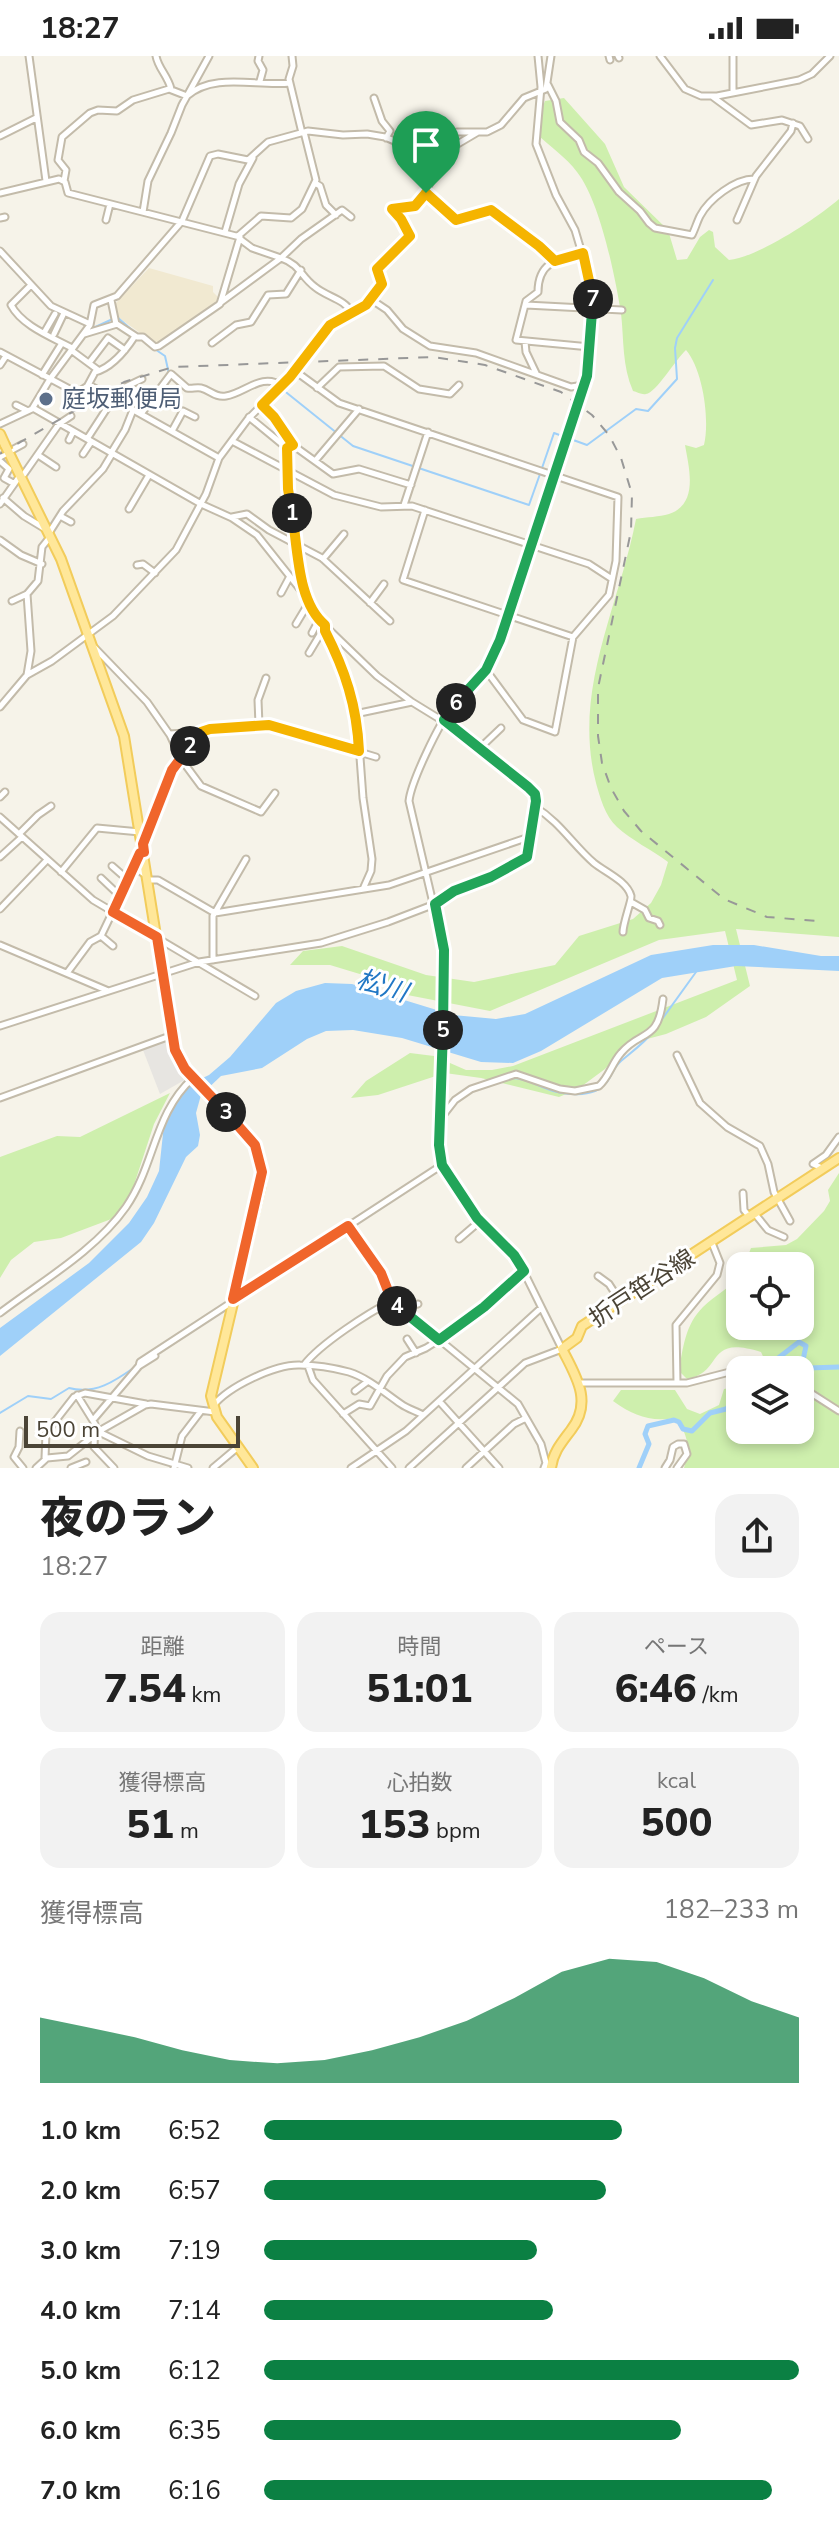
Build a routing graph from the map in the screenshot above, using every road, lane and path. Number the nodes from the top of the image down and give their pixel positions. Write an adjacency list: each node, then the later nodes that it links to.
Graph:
1 (29, 56): 20 (street)
2 (156, 56): 14 (street)
3 (209, 56): 17 (street)
4 (259, 56): 11 (street)
5 (292, 56): 12 (street)
6 (538, 56): 15 (street)
7 (551, 56): 13 (street)
8 (660, 56): 18 (street)
9 (733, 56): 16 (street)
10 (830, 56): 16 (street)
11 (260, 81): 12 (street); 17 (street)
12 (290, 83): 22 (street)
13 (548, 84): 15 (street); 28 (street)
14 (171, 89): 17 (street); 30 (street)
15 (540, 92): 23 (street); 44 (street)
16 (733, 92): 18 (street)
17 (186, 96): 35 (street)
18 (713, 96): 21 (street)
19 (374, 98): 25 (street)
20 (36, 118): 24 (street); 29 (street)
21 (793, 123): 26 (street); 28 (street)
22 (303, 132): 25 (street); 27 (street); 31 (street)
23 (478, 132): 25 (street); 33 (street)
24 (0, 136)
25 (386, 138)
26 (808, 139)
27 (253, 157): 40 (street); 41 (street)
28 (754, 179): 39 (street)
29 (46, 181): 30 (street); 32 (street)
30 (64, 181): 34 (street)
31 (315, 183): 36 (street); 42 (street)
32 (0, 193)
33 (426, 193): 46 (street); 50 (street)
34 (110, 204): 35 (street); 38 (street)
35 (143, 212): 40 (street)
36 (336, 215): 37 (street); 45 (street)
37 (351, 217)
38 (106, 220)
39 (737, 220)
40 (182, 221): 41 (street); 49 (street)
41 (225, 232): 42 (street)
42 (239, 237): 45 (street); 51 (street)
43 (0, 251): 48 (street)
44 (583, 253): 46 (street); 53 (street)
45 (281, 258): 47 (street); 51 (street)
46 (555, 261): 52 (street)
47 (301, 270): 56 (street); 67 (street)
48 (30, 286): 55 (street); 62 (street)
49 (111, 300): 59 (street); 61 (street)
50 (372, 300): 56 (street); 76 (street)
51 (220, 303): 64 (street)
52 (526, 305): 53 (street); 65 (street)
53 (593, 309): 54 (street); 68 (street)
54 (622, 310)
55 (64, 313): 58 (street); 63 (street)
56 (352, 313): 75 (street)
57 (55, 314): 62 (street)
58 (72, 317): 60 (street); 61 (street)
59 (115, 321): 61 (street); 64 (street)
60 (69, 323)
61 (88, 329): 69 (street)
62 (44, 333): 66 (street)
63 (54, 334)
64 (135, 336): 70 (street)
65 (525, 342): 68 (street); 76 (street)
66 (62, 343): 69 (street); 77 (street)
67 (212, 343)
68 (590, 347): 82 (street)
69 (72, 349): 72 (street); 78 (street)
70 (125, 350): 72 (street); 74 (street)
71 (3, 354): 73 (street); 77 (street)
72 (89, 363): 74 (street)
73 (0, 365)
74 (99, 370): 80 (street)
75 (295, 371): 83 (street); 84 (street)
76 (536, 373): 82 (street)
77 (42, 375): 78 (street)
78 (50, 379): 80 (street); 89 (street)
79 (142, 379): 85 (street)
80 (88, 385): 85 (street)
81 (459, 385): 84 (street)
82 (584, 385): 115 (street)
83 (282, 386): 87 (street); 91 (street)
84 (317, 388): 88 (street)
85 (112, 398): 90 (street); 102 (street)
86 (16, 405): 89 (street)
87 (262, 405): 94 (street); 105 (street)
88 (359, 409): 99 (street); 112 (street)
89 (31, 410): 95 (street); 96 (street)
90 (133, 410): 91 (street); 108 (street)
91 (141, 414): 97 (street)
92 (71, 416): 96 (street)
93 (195, 417): 97 (street)
94 (249, 417): 103 (street); 105 (street)
95 (0, 424)
96 (59, 424): 98 (street); 109 (street)
97 (172, 431): 110 (street)
98 (73, 432): 101 (street); 102 (street)
99 (428, 432): 115 (street); 118 (street)
100 (0, 434): 106 (main road)
101 (69, 440)
102 (89, 441): 107 (street); 108 (street)
103 (232, 441): 110 (street); 114 (street)
104 (23, 444): 106 (street)
105 (290, 447): 112 (street); 114 (street)
106 (8, 450): 111 (street); 127 (main road)
107 (83, 454)
108 (112, 454): 116 (street); 124 (street)
109 (38, 455): 113 (street); 117 (street)
110 (219, 458): 120 (street)
111 (0, 459): 117 (street)
112 (315, 461): 118 (street)
113 (56, 467)
114 (287, 468): 121 (street); 130 (street)
115 (555, 474): 131 (street); 137 (street)
116 (149, 475): 120 (street); 122 (street)
117 (13, 483): 119 (street)
118 (411, 485): 121 (street)
119 (2, 501): 127 (street)
120 (201, 504): 125 (street); 135 (street)
121 (404, 505): 123 (street)
122 (129, 509)
123 (425, 510): 131 (street); 145 (street)
124 (60, 516): 126 (street); 127 (street)
125 (231, 518): 130 (street); 136 (street)
126 (71, 522)
127 (49, 533): 133 (street); 151 (main road)
128 (344, 534): 132 (street)
129 (0, 540): 133 (street)
130 (297, 545): 132 (street); 141 (street)
131 (531, 545): 137 (street); 145 (street)
132 (323, 559): 144 (street)
133 (42, 564): 140 (street)
134 (137, 565): 135 (street)
135 (155, 573): 151 (street)
136 (289, 578): 139 (street); 141 (street)
137 (612, 579): 152 (street)
138 (384, 584): 144 (street)
139 (281, 593)
140 (27, 594): 142 (street); 156 (street)
141 (305, 596): 143 (street)
142 (12, 601)
143 (308, 603): 146 (street); 148 (street)
144 (370, 603): 147 (street)
145 (507, 615): 152 (street); 155 (street)
146 (319, 620): 149 (street); 150 (street)
147 (390, 621)
148 (296, 624)
149 (325, 626): 154 (street); 158 (street); 160 (street)
150 (312, 633)
151 (88, 634): 153 (main road); 156 (street)
152 (573, 637): 155 (street)
153 (92, 646): 165 (street); 174 (main road)
154 (309, 653)
155 (486, 670): 161 (street)
156 (27, 675): 159 (street)
157 (266, 678): 162 (street)
158 (412, 702): 160 (street); 161 (street)
159 (0, 707)
160 (355, 714): 167 (street)
161 (444, 720): 166 (street); 183 (street)
162 (259, 725): 164 (street); 167 (street)
163 (501, 728): 166 (street)
164 (201, 732): 165 (street); 169 (street)
165 (170, 735): 169 (street)
166 (480, 748): 172 (street)
167 (359, 751): 168 (street); 188 (street)
168 (376, 757)
169 (181, 759): 170 (street); 177 (street)
170 (275, 793)
171 (51, 806): 175 (street)
172 (535, 807): 176 (street); 190 (street)
173 (0, 817): 175 (street)
174 (141, 832): 177 (main road); 184 (street)
175 (20, 835): 178 (street); 180 (street)
176 (532, 835): 183 (street); 191 (street)
177 (143, 848): 182 (street); 186 (main road)
178 (0, 857)
179 (246, 859): 194 (street)
180 (47, 860): 184 (street); 192 (street)
181 (112, 866): 187 (street)
182 (134, 867): 186 (street); 187 (street)
183 (426, 871): 188 (street); 191 (street)
184 (61, 872): 193 (street)
185 (101, 878): 189 (street)
186 (148, 878): 194 (street); 198 (main road)
187 (128, 880): 189 (street)
188 (363, 889): 194 (street)
189 (120, 896): 193 (street)
190 (631, 902): 195 (street); 196 (street)
191 (435, 904): 201 (street); 213 (street)
192 (0, 911)
193 (113, 912): 197 (street); 198 (street)
194 (214, 913): 201 (street)
195 (660, 925)
196 (623, 932)
197 (101, 936): 200 (street); 203 (street)
198 (157, 937): 202 (street); 204 (main road)
199 (0, 945): 203 (street)
200 (113, 946)
201 (213, 960): 202 (street)
202 (199, 962): 204 (street); 206 (street)
203 (67, 973): 205 (street)
204 (162, 974): 205 (street); 209 (main road)
205 (107, 991): 208 (street)
206 (255, 996)
207 (663, 999): 213 (street)
208 (0, 1026)
209 (170, 1036): 211 (main road); 212 (street)
210 (677, 1055): 219 (street)
211 (194, 1078): 229 (main road); 235 (street)
212 (0, 1098)
213 (440, 1119): 216 (street)
214 (839, 1137): 217 (street)
215 (839, 1158): 217 (main road, 折戸笹谷線)
216 (442, 1165): 221 (street); 223 (street)
217 (823, 1169): 219 (main road, 折戸笹谷線)
218 (743, 1193): 220 (street)
219 (778, 1199): 220 (main road, 折戸笹谷線); 222 (street)
220 (752, 1216): 224 (street); 226 (main road, 折戸笹谷線)
221 (480, 1221): 225 (street); 227 (street)
222 (790, 1221)
223 (348, 1226): 229 (street); 230 (street)
224 (784, 1237)
225 (459, 1239)
226 (712, 1243): 231 (main road, 折戸笹谷線); 249 (street)
227 (524, 1271): 234 (street); 239 (street)
228 (598, 1276): 231 (street)
229 (233, 1299): 243 (street); 258 (main road)
230 (392, 1301): 232 (street); 233 (street)
231 (620, 1302): 240 (main road, 折戸笹谷線)
232 (383, 1306): 236 (street); 244 (street)
233 (399, 1307): 237 (street); 237 (street)
234 (541, 1308): 240 (street); 245 (street)
235 (0, 1313)
236 (388, 1316)
237 (412, 1319): 239 (street)
238 (407, 1339): 241 (street)
239 (439, 1340): 241 (street); 245 (street)
240 (562, 1349): 248 (main road); 250 (street)
241 (416, 1353): 251 (street)
242 (155, 1356): 243 (street)
243 (139, 1366): 255 (street)
244 (306, 1366): 247 (street); 258 (street); 261 (street)
245 (476, 1367): 250 (street); 256 (street)
246 (726, 1374): 249 (street)
247 (367, 1382): 251 (street); 252 (street)
248 (579, 1383): 249 (street); 269 (main road)
249 (677, 1383)
250 (499, 1387): 263 (street); 265 (street)
251 (381, 1389): 261 (street); 262 (street)
252 (355, 1391)
253 (77, 1395): 255 (street); 264 (street); 273 (street)
254 (814, 1395): 260 (street)
255 (112, 1397): 257 (street); 264 (street)
256 (439, 1401): 262 (street); 265 (street)
257 (147, 1404): 259 (street); 267 (street)
258 (214, 1409): 259 (street); 268 (main road)
259 (201, 1411): 275 (street)
260 (839, 1411)
261 (343, 1414): 270 (street)
262 (423, 1415): 270 (street)
263 (526, 1418): 271 (street); 272 (street)
264 (93, 1420): 267 (street)
265 (459, 1423): 271 (street); 287 (street)
266 (20, 1431): 277 (street)
267 (96, 1434): 273 (street); 275 (street); 281 (street)
268 (238, 1447): 283 (street); 284 (main road)
269 (557, 1449): 272 (street); 276 (main road)
270 (377, 1451): 285 (street); 286 (street)
271 (484, 1451): 288 (street); 289 (street)
272 (544, 1452): 276 (street)
273 (54, 1460): 278 (street); 279 (street)
274 (86, 1462): 280 (street)
275 (175, 1466): 282 (street)
276 (548, 1466)
277 (23, 1468)
278 (36, 1468)
279 (48, 1468)
280 (71, 1468)
281 (114, 1468)
282 (188, 1468)
283 (213, 1468)
284 (253, 1468)
285 (351, 1468)
286 (392, 1468)
287 (409, 1468)
288 (466, 1468)
289 (499, 1468)
290 (665, 1468): 291 (street)
291 (677, 1468)

